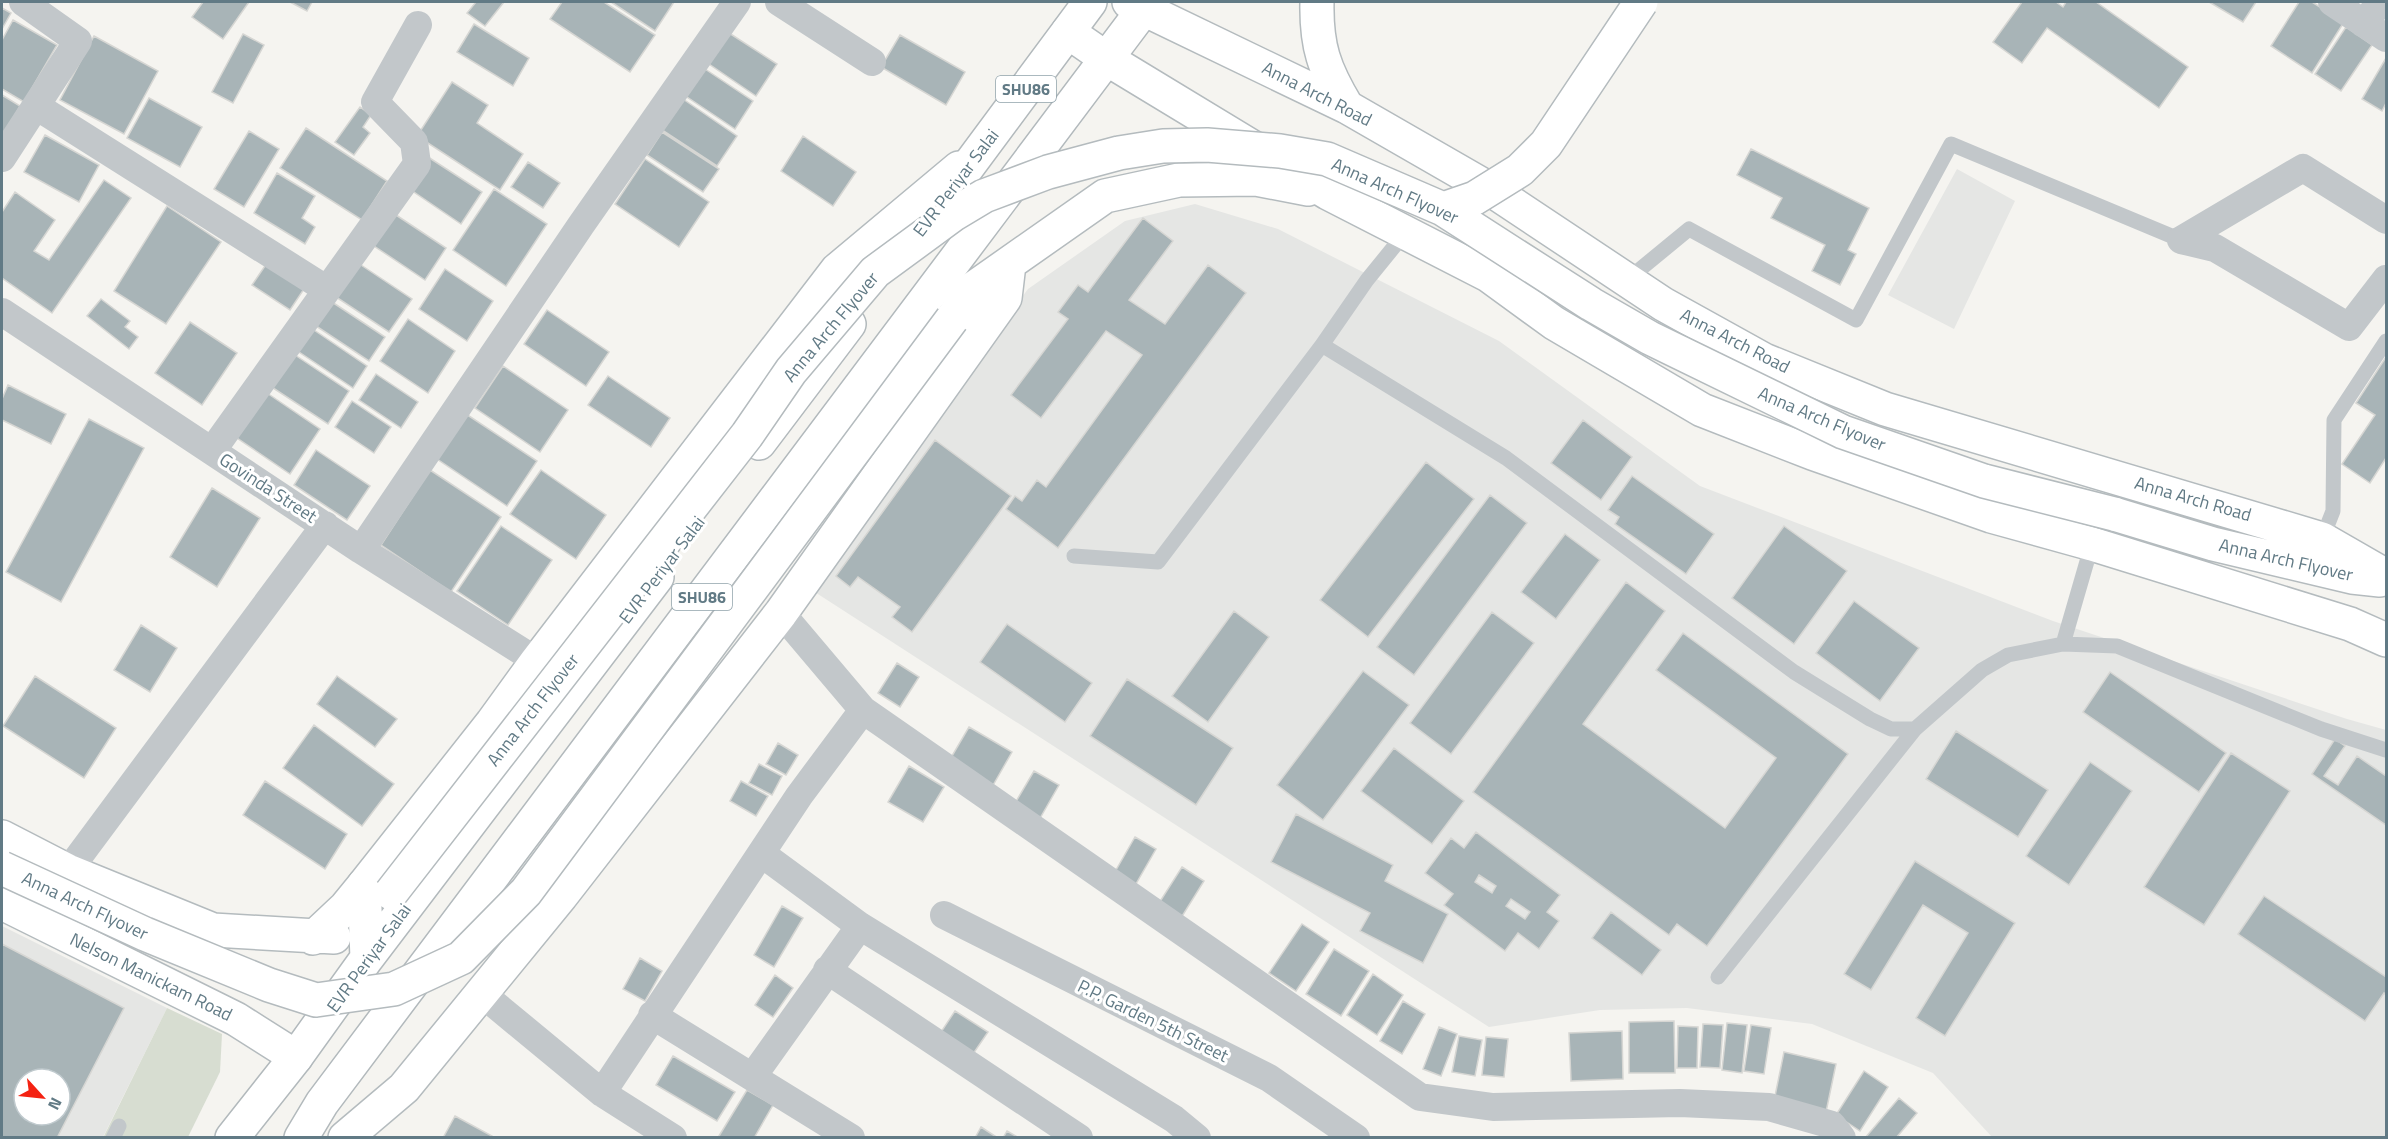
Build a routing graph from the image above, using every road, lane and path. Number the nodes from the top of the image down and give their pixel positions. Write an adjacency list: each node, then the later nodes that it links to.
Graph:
1 (23, 2): 14 (street)
2 (737, 2): 39 (street)
3 (779, 2): 13 (street)
4 (1090, 2): 11 (main road, EVR Periyar Salai / SHU86)
5 (1317, 2): 15 (main road)
6 (1641, 2): 20 (main road, bridge)
7 (2332, 2): 9 (street)
8 (1140, 4): 12 (main road, SHU86); 15 (main road, Anna Arch Road)
9 (2377, 21)
10 (418, 25): 30 (street)
11 (1068, 32): 12 (main road); 16 (main road, EVR Periyar Salai / SHU86)
12 (1107, 59): 19 (main road); 24 (main road, SHU86)
13 (872, 62)
14 (36, 106): 17 (street); 30 (street)
15 (1347, 107): 18 (main road, Anna Arch Road)
16 (985, 146): 45 (main road); 58 (main road, EVR Periyar Salai / SHU86)
17 (2, 158)
18 (1442, 162): 21 (main road, Anna Arch Road); 23 (main road)
19 (1328, 193): 23 (main road); 26 (main road)
20 (1443, 209): 41 (main road, Anna Arch Flyover, bridge); 53 (main road, Anna Arch Flyover, bridge)
21 (1528, 214): 27 (main road); 29 (main road, Anna Arch Road)
22 (2386, 220): 25 (street)
23 (1406, 232): 27 (main road); 34 (lane)
24 (972, 238): 31 (main road); 69 (main road, SHU86)
25 (2181, 240): 28 (street); 29 (lane)
26 (1009, 264): 31 (main road, Anna Arch Flyover); 42 (main road)
27 (1488, 275): 38 (main road)
28 (2386, 279)
29 (1627, 280): 37 (main road, Anna Arch Road)
30 (326, 289): 35 (street)
31 (971, 290): 51 (main road, Anna Arch Flyover, bridge)
32 (2, 312): 35 (street, Govinda Street)
33 (2386, 341): 37 (lane)
34 (1322, 345): 40 (lane); 47 (lane)
35 (212, 451): 36 (street, Govinda Street)
36 (325, 525): 39 (street, Govinda Street); 52 (street)
37 (2322, 539): 41 (main road, Anna Arch Road)
38 (2092, 544): 43 (main road); 44 (lane)
39 (361, 550): 45 (street, Govinda Street)
40 (1074, 556)
41 (2386, 578)
42 (782, 613): 46 (street); 62 (main road)
43 (2386, 640)
44 (2063, 644): 47 (lane); 48 (lane)
45 (537, 661): 53 (main road)
46 (863, 710): 50 (street); 67 (street)
47 (1915, 729): 60 (lane)
48 (2386, 750)
49 (2, 837): 52 (main road)
50 (762, 854): 56 (street); 63 (street)
51 (2, 868)
52 (68, 871): 57 (main road)
53 (375, 901): 57 (main road); 58 (main road)
54 (2, 903): 61 (main road, Nelson Manickam Road)
55 (944, 915): 75 (street, P.P. Garden 5th Street)
56 (860, 926): 59 (street); 74 (street)
57 (213, 930): 61 (main road)
58 (367, 958): 64 (main road, EVR Periyar Salai / SHU86)
59 (827, 970): 65 (street); 73 (street)
60 (1718, 977)
61 (181, 992): 64 (main road, Nelson Manickam Road)
62 (481, 993): 66 (street); 70 (main road)
63 (652, 1015): 65 (street); 66 (street)
64 (296, 1057): 68 (main road, EVR Periyar Salai / SHU86)
65 (753, 1076): 72 (street)
66 (602, 1093): 71 (street)
67 (1831, 1133)
68 (232, 1137)
69 (301, 1137)
70 (345, 1137)
71 (673, 1137)
72 (851, 1137)
73 (1078, 1137)
74 (1197, 1137)
75 (1356, 1137)

